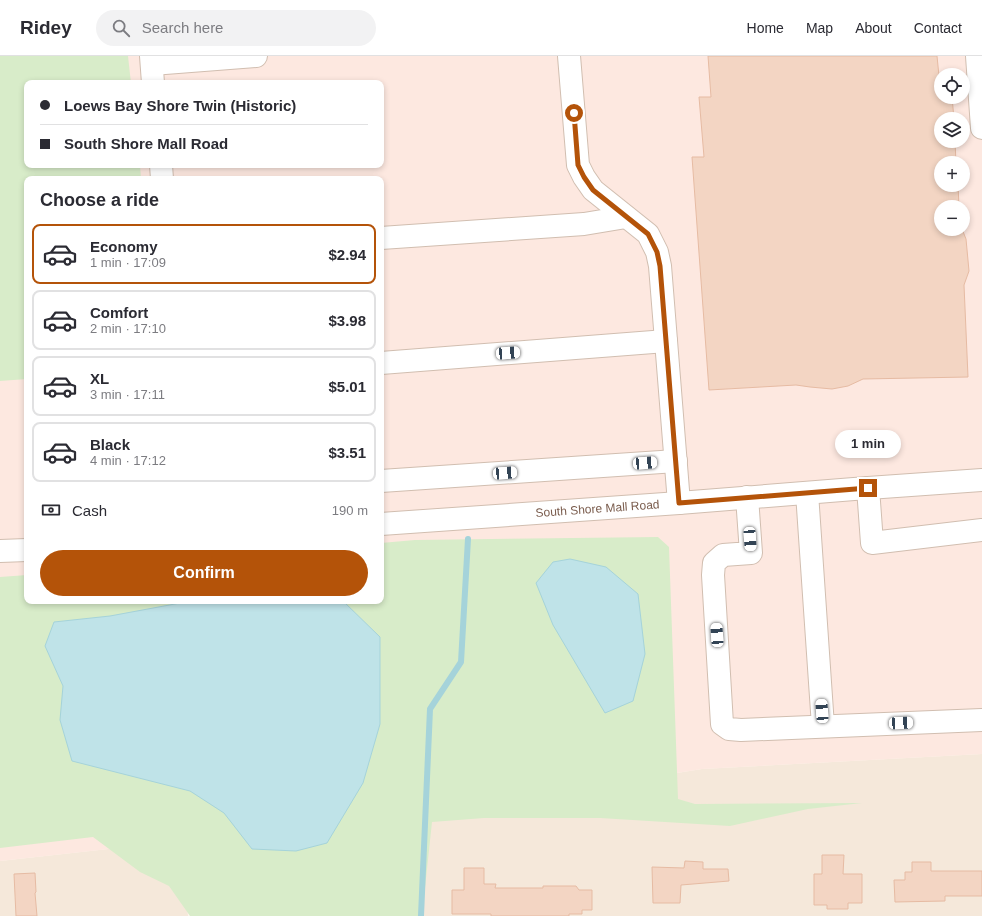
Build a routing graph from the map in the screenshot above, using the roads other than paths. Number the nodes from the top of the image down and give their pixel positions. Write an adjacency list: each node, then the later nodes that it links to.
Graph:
1 (256, 56): 4 (street)
2 (569, 56): 6 (street)
3 (977, 56): 5 (street)
4 (152, 68)
5 (982, 128)
6 (626, 217): 7 (street); 8 (street)
7 (384, 238)
8 (666, 341): 9 (street); 10 (street)
9 (384, 363)
10 (676, 461): 12 (street); 16 (street)
11 (982, 480): 13 (street, South Shore Mall Road)
12 (384, 481)
13 (868, 488): 14 (street, South Shore Mall Road); 18 (street)
14 (807, 493): 15 (street, South Shore Mall Road); 22 (street)
15 (747, 497): 16 (street, South Shore Mall Road); 22 (street)
16 (679, 503): 17 (street, South Shore Mall Road)
17 (384, 524)
18 (982, 530)
19 (24, 550): 20 (street)
20 (0, 551)
21 (982, 720): 22 (street)
22 (823, 726)

